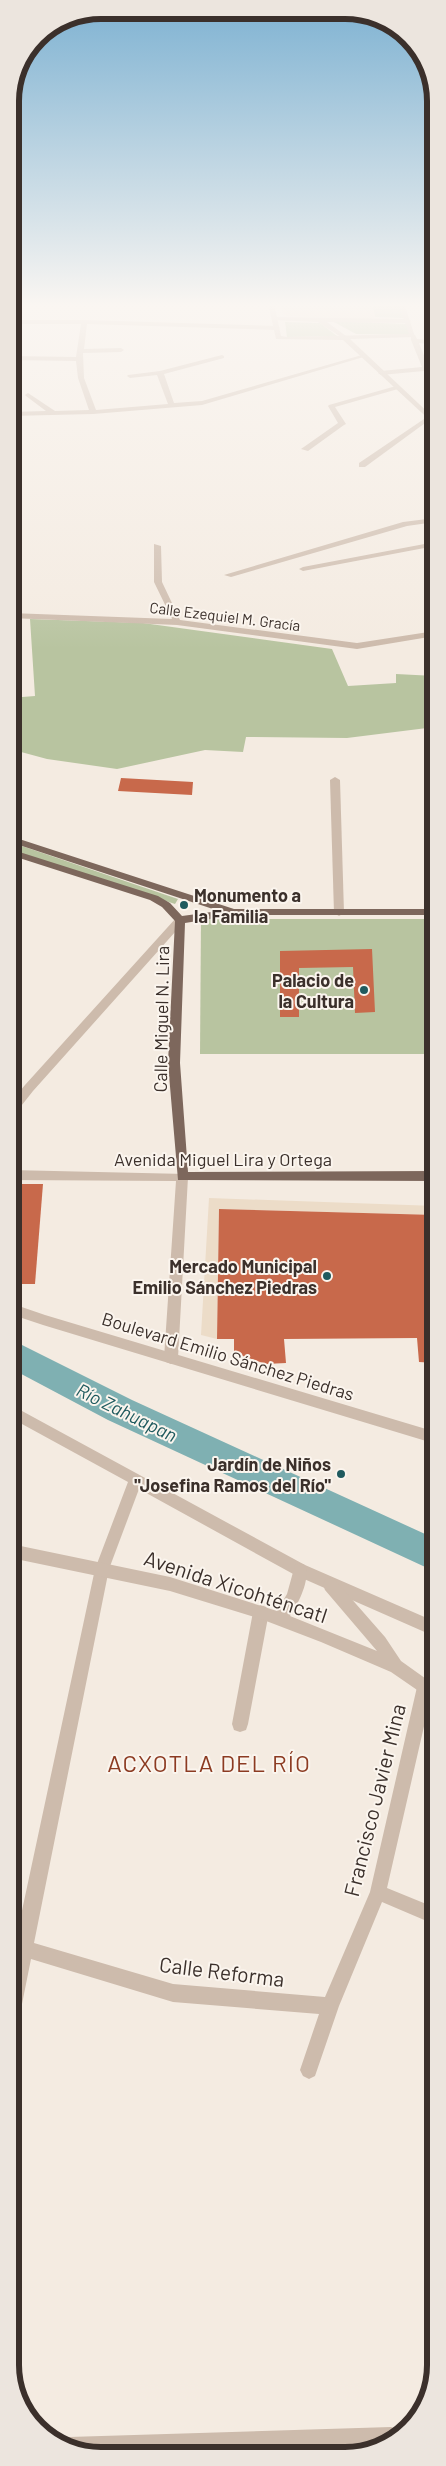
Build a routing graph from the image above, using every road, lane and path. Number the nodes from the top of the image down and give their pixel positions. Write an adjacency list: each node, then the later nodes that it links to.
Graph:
1 (338, 418): 3 (street)
2 (427, 424): 4 (street)
3 (305, 449)
4 (362, 465)
5 (427, 521): 6 (street)
6 (382, 543): 7 (street); 9 (street); 10 (street)
7 (427, 544)
8 (157, 546): 12 (street)
9 (303, 569)
10 (228, 575)
11 (19, 615): 12 (street, Calle Ezequiel M. Gracía)
12 (177, 622): 13 (street, Calle Ezequiel M. Gracía)
13 (427, 635)
14 (335, 780): 19 (street)
15 (19, 842): 17 (main road)
16 (19, 855): 20 (main road)
17 (234, 912): 19 (main road); 20 (main road)
18 (427, 912): 19 (main road)
19 (339, 913)
20 (180, 920): 21 (street); 24 (main road, Calle Miguel N. Lira)
21 (19, 1101)
22 (19, 1175): 24 (street, Avenida Miguel Lira y Ortega)
23 (427, 1176): 24 (main road, Avenida Miguel Lira y Ortega)
24 (182, 1178): 26 (street, Calle Miguel N. Lira)
25 (19, 1311): 26 (street, Boulevard Emilio Sánchez Piedras)
26 (171, 1358): 28 (street, Boulevard Emilio Sánchez Piedras)
27 (19, 1416): 29 (street)
28 (427, 1435)
29 (136, 1479): 31 (street); 32 (street)
30 (19, 1553): 31 (street, Avenida Xicohténcatl)
31 (102, 1569): 34 (street, Avenida Xicohténcatl); 43 (street)
32 (300, 1570): 33 (street); 35 (street)
33 (330, 1585): 36 (street); 37 (street)
34 (261, 1612): 35 (street, Avenida Xicohténcatl); 40 (street)
35 (280, 1619): 37 (street, Avenida Xicohténcatl)
36 (427, 1626)
37 (396, 1667): 38 (street, Avenida Xicohténcatl)
38 (427, 1689)
39 (427, 1703): 41 (street, Francisco Javier Mina)
40 (240, 1724)
41 (378, 1892): 42 (street); 45 (street, Francisco Javier Mina)
42 (427, 1913)
43 (19, 1953)
44 (19, 1958): 45 (street, Calle Reforma)
45 (330, 2006): 46 (street, Francisco Javier Mina)
46 (309, 2070)
47 (385, 2437): 48 (street)
48 (90, 2446)

